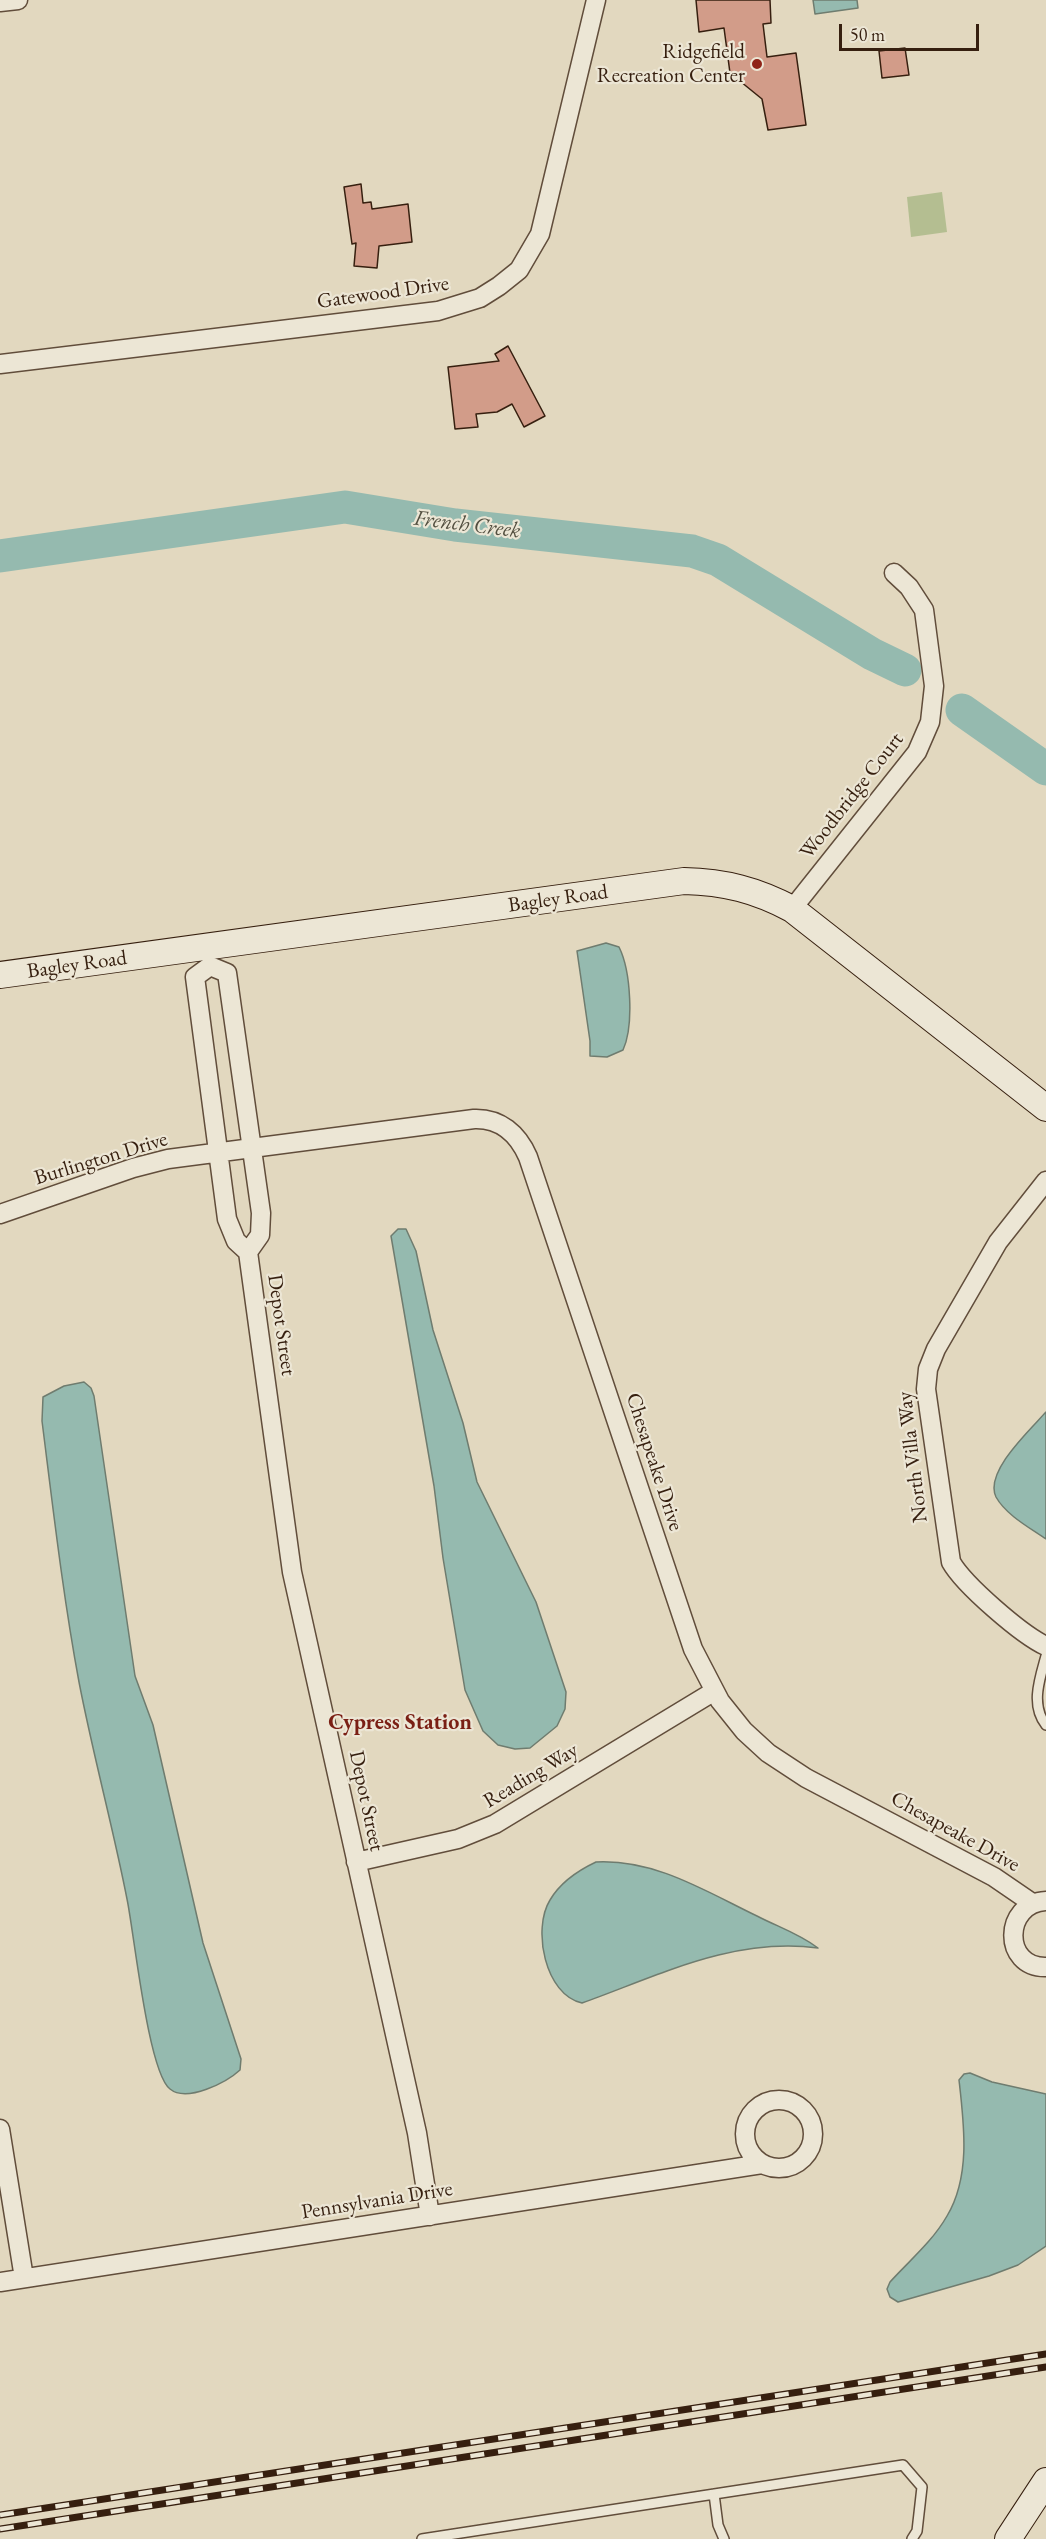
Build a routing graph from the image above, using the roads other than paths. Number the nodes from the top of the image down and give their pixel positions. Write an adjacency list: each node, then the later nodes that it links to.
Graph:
1 (18, 0): 3 (street)
2 (596, 0): 4 (street, Gatewood Drive)
3 (0, 2)
4 (0, 364)
5 (894, 573): 6 (street, Woodbridge Court)
6 (792, 909): 7 (street, Bagley Road); 9 (street, Bagley Road)
7 (209, 957): 8 (street, Bagley Road); 10 (street, Depot Street); 11 (street, Depot Street)
8 (0, 975)
9 (1046, 1108)
10 (252, 1149): 11 (street, Burlington Drive); 14 (street, Depot Street); 17 (street, Chesapeake Drive)
11 (218, 1153): 13 (street, Burlington Drive); 14 (street, Depot Street)
12 (1046, 1180): 15 (street, North Villa Way)
13 (0, 1214)
14 (248, 1252): 19 (street, Depot Street)
15 (1046, 1646)
16 (1046, 1656): 18 (lane)
17 (713, 1692): 19 (street, Reading Way); 20 (street, Chesapeake Drive)
18 (1046, 1725)
19 (356, 1862): 24 (street, Depot Street)
20 (1039, 1902): 21 (street, Chesapeake Drive)
21 (1046, 1967)
22 (0, 2129): 25 (street)
23 (762, 2164): 24 (street, Pennsylvania Drive)
24 (430, 2216): 25 (street, Pennsylvania Drive)
25 (24, 2278): 26 (street, Pennsylvania Drive)
26 (0, 2282)
27 (1046, 2481): 32 (street)
28 (714, 2494): 29 (lane); 30 (lane); 31 (lane)
29 (422, 2539)
30 (724, 2539)
31 (912, 2539)
32 (1008, 2539)

